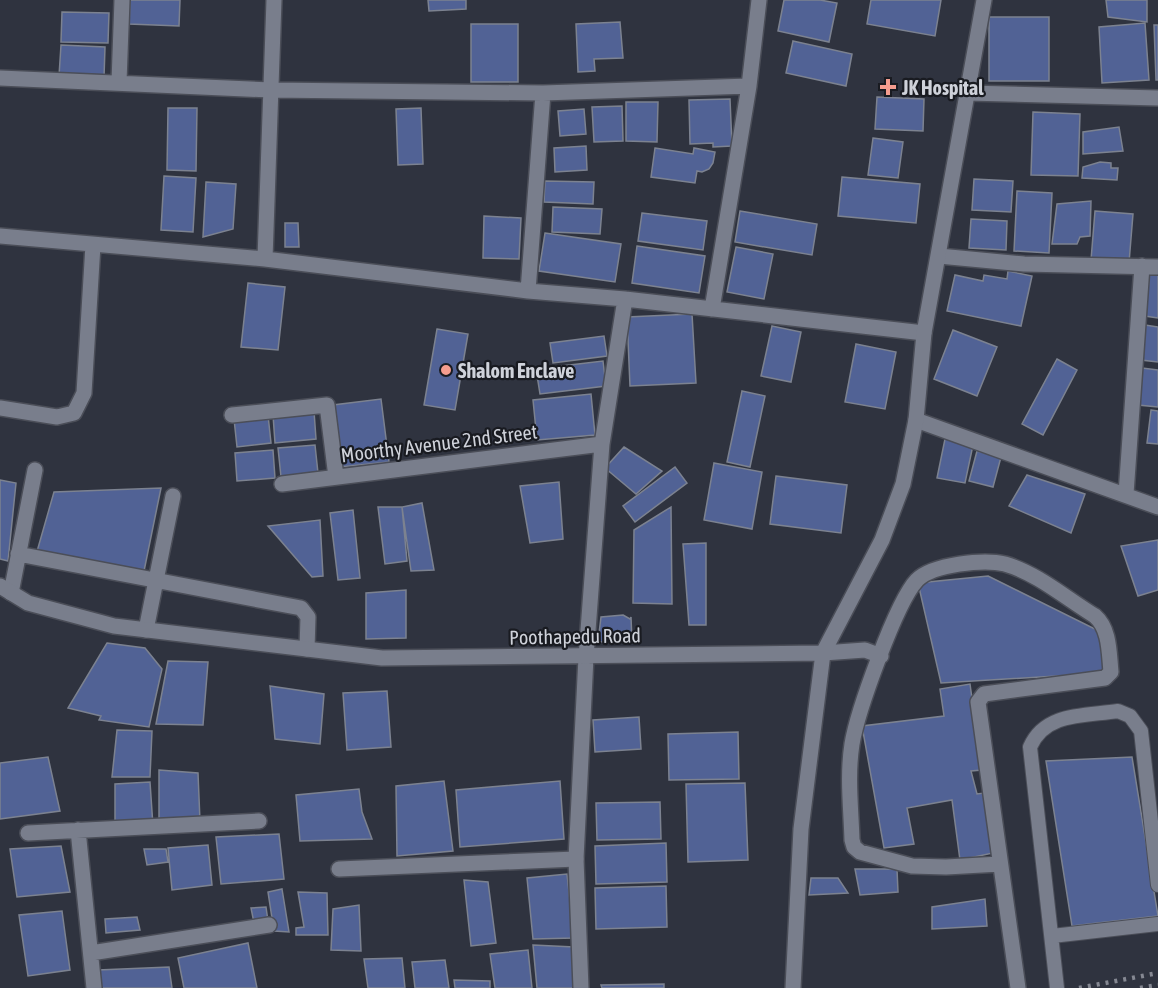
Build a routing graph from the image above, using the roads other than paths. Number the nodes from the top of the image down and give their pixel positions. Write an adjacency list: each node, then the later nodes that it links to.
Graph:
1 (122, 0): 6 (street)
2 (274, 0): 8 (street)
3 (759, 0): 7 (street)
4 (984, 0): 10 (street)
5 (0, 78): 6 (street)
6 (119, 82): 8 (street)
7 (749, 86): 9 (street); 20 (street)
8 (270, 90): 9 (street); 15 (street)
9 (543, 93): 18 (street)
10 (967, 93): 11 (street); 14 (street)
11 (1158, 98)
12 (0, 236): 13 (street)
13 (93, 245): 15 (street); 22 (street)
14 (939, 256): 16 (street); 21 (street)
15 (265, 259): 18 (street)
16 (1142, 266): 17 (street); 29 (street)
17 (1158, 267)
18 (528, 291): 19 (street)
19 (625, 299): 20 (street); 25 (street)
20 (712, 309): 21 (street)
21 (924, 333): 24 (street)
22 (0, 408)
23 (232, 415): 27 (street)
24 (916, 420): 29 (street); 37 (street)
25 (602, 444): 27 (street, Moorthy Avenue 2nd Street); 39 (street)
26 (35, 470): 32 (street)
27 (336, 477): 28 (street, Moorthy Avenue 2nd Street)
28 (282, 484)
29 (1126, 494): 31 (street)
30 (173, 496): 33 (street)
31 (1158, 507)
32 (18, 554): 33 (street); 34 (street)
33 (156, 581): 35 (street); 36 (street)
34 (5, 590): 35 (street, Poothapedu Road)
35 (146, 630): 36 (street, Poothapedu Road)
36 (306, 650): 39 (street, Poothapedu Road)
37 (823, 653): 38 (street, Poothapedu Road); 39 (street, Poothapedu Road); 53 (street)
38 (880, 656): 44 (street); 44 (street)
39 (586, 657): 43 (street)
40 (259, 821): 41 (street)
41 (78, 830): 42 (street); 50 (street)
42 (28, 833)
43 (576, 859): 45 (street); 52 (street)
44 (1000, 864): 54 (street)
45 (339, 869)
46 (1158, 885): 49 (lane)
47 (1158, 924): 49 (lane)
48 (269, 925): 50 (street)
49 (1052, 936): 55 (lane)
50 (91, 953): 51 (street)
51 (94, 988)
52 (581, 988)
53 (793, 988)
54 (1018, 988)
55 (1057, 988)

